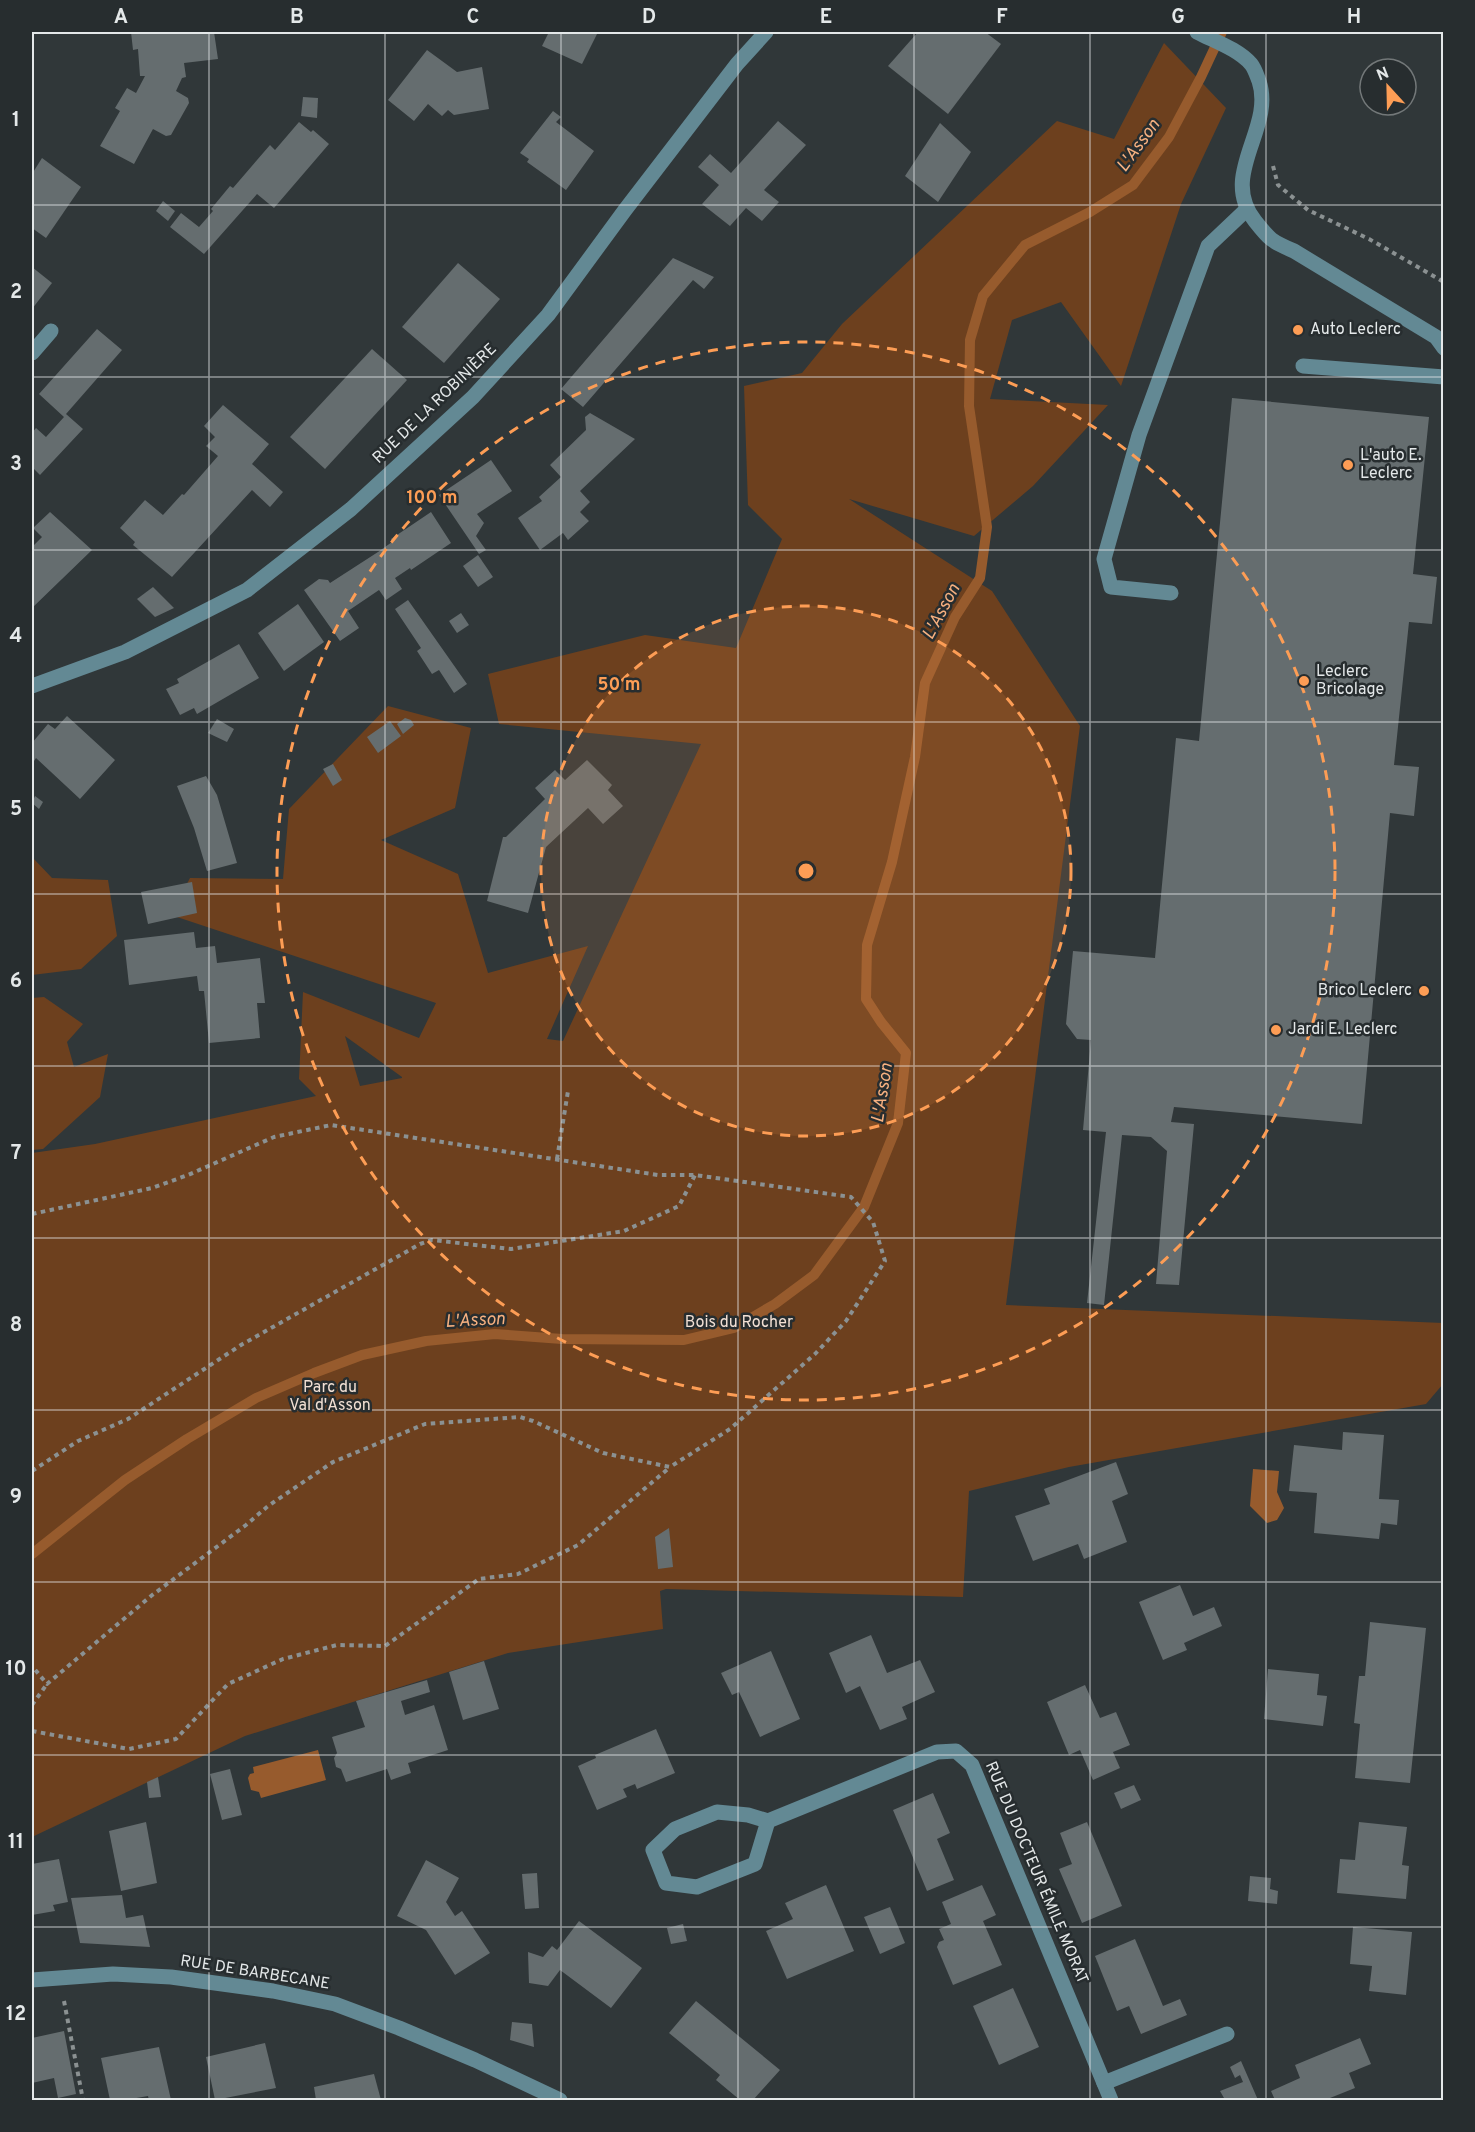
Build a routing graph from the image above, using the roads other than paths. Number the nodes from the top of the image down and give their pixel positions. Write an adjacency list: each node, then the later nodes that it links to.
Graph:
1 (766, 32): 10 (street, RUE DE LA ROBINIÈRE)
2 (1197, 32): 3 (street)
3 (1246, 210): 5 (street); 9 (street)
4 (51, 332): 6 (street)
5 (1443, 348)
6 (32, 353)
7 (1303, 366): 8 (street)
8 (1443, 378)
9 (1171, 593)
10 (32, 686)
11 (768, 1821): 11 (street); 14 (street, RUE DU DOCTEUR ÉMILE MORAT)
12 (32, 1980): 15 (street, RUE DE BARBECANE)
13 (1227, 2034): 14 (street)
14 (1104, 2083): 16 (street, RUE DU DOCTEUR ÉMILE MORAT)
15 (560, 2100)
16 (1111, 2100)

